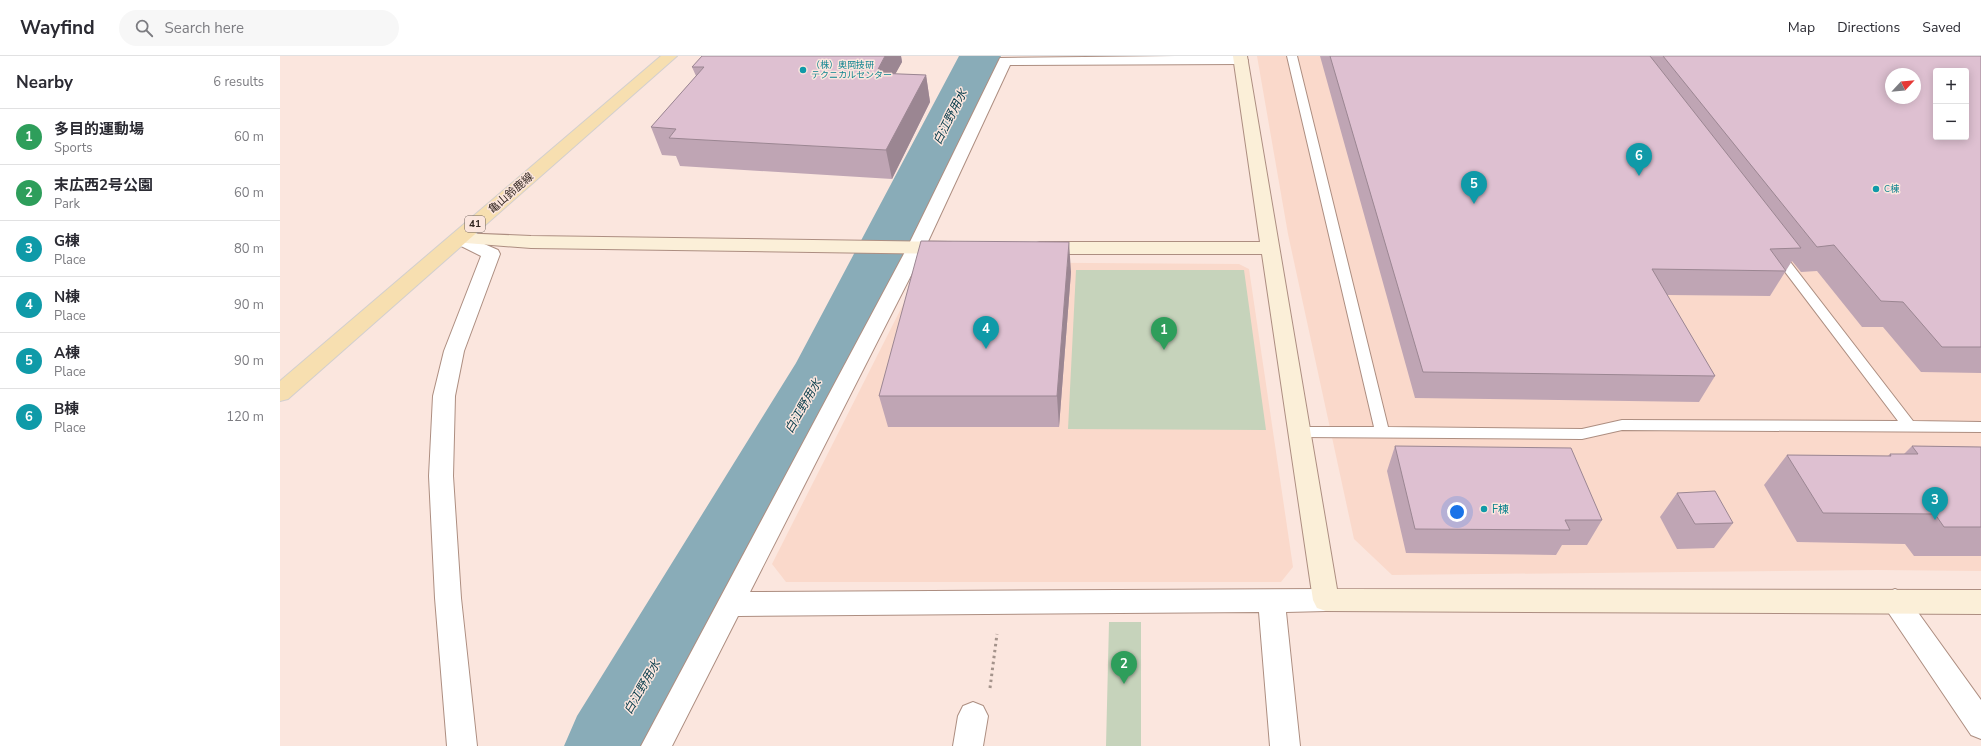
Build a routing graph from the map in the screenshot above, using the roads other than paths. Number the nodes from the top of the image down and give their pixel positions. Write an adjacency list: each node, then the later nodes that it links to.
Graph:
1 (670, 56): 4 (main road, 亀山鈴鹿線 / 41)
2 (1292, 56): 14 (lane)
3 (1241, 58): 6 (street); 9 (street)
4 (459, 238): 6 (street); 10 (main road, 亀山鈴鹿線 / 41); 22 (street)
5 (1771, 244): 11 (lane)
6 (909, 248): 7 (street); 19 (street)
7 (963, 248)
8 (1026, 248): 9 (street)
9 (1271, 248): 13 (street)
10 (280, 393)
11 (1909, 426): 12 (lane); 14 (lane)
12 (1981, 427)
13 (1301, 432): 14 (lane); 16 (street)
14 (1382, 432)
15 (1271, 600): 16 (street); 19 (street); 25 (street)
16 (1326, 600): 17 (street)
17 (1895, 601): 18 (street); 21 (street)
18 (1981, 602)
19 (730, 604): 23 (street)
20 (973, 716): 24 (street)
21 (1981, 725)
22 (462, 746)
23 (656, 746)
24 (968, 746)
25 (1285, 746)

